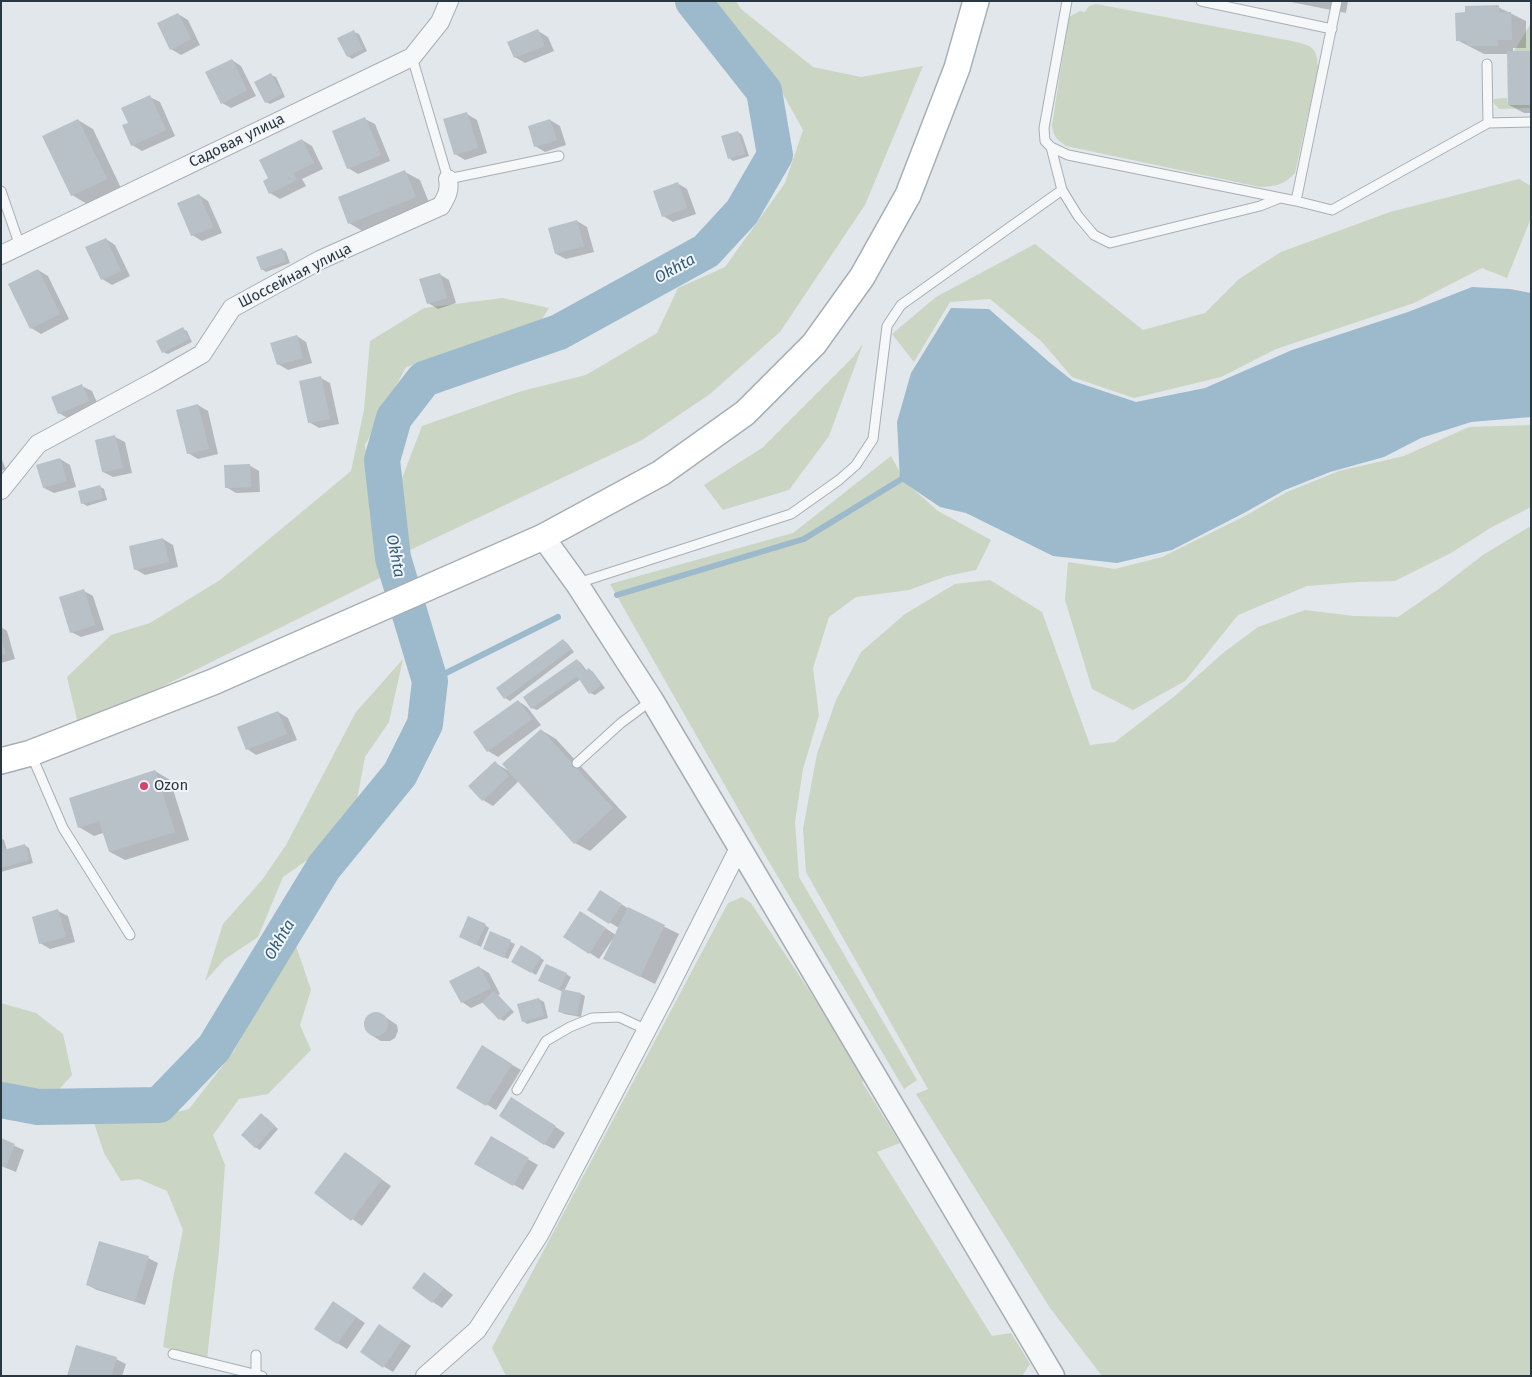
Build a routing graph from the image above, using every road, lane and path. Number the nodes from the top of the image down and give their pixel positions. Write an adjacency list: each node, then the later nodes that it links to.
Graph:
1 (449, 1): 7 (street, Садовая улица)
2 (976, 1): 21 (main road)
3 (1067, 1): 11 (lane)
4 (1200, 1): 6 (lane)
5 (1338, 1): 6 (lane)
6 (1332, 29): 17 (lane)
7 (412, 56): 13 (lane); 18 (street, Садовая улица)
8 (1487, 64): 10 (lane)
9 (1531, 122): 10 (lane)
10 (1488, 123): 17 (lane)
11 (1051, 147): 14 (lane); 16 (lane)
12 (559, 156): 13 (lane)
13 (448, 179): 20 (street, Шоссейная улица)
14 (1062, 190): 16 (lane); 22 (lane)
15 (1, 191): 18 (lane)
16 (1280, 198): 17 (lane)
17 (1296, 201)
18 (20, 246): 19 (street, Садовая улица)
19 (1, 255)
20 (1, 490)
21 (543, 537): 22 (street); 24 (main road)
22 (577, 584): 23 (street)
23 (652, 700): 26 (lane); 27 (street)
24 (31, 754): 25 (main road); 28 (lane)
25 (1, 761)
26 (577, 763)
27 (739, 848): 29 (street); 35 (street)
28 (130, 935)
29 (647, 1030): 30 (lane); 34 (street)
30 (517, 1090)
31 (173, 1354): 33 (lane)
32 (256, 1355): 33 (lane)
33 (259, 1375)
34 (425, 1376)
35 (1053, 1376)

